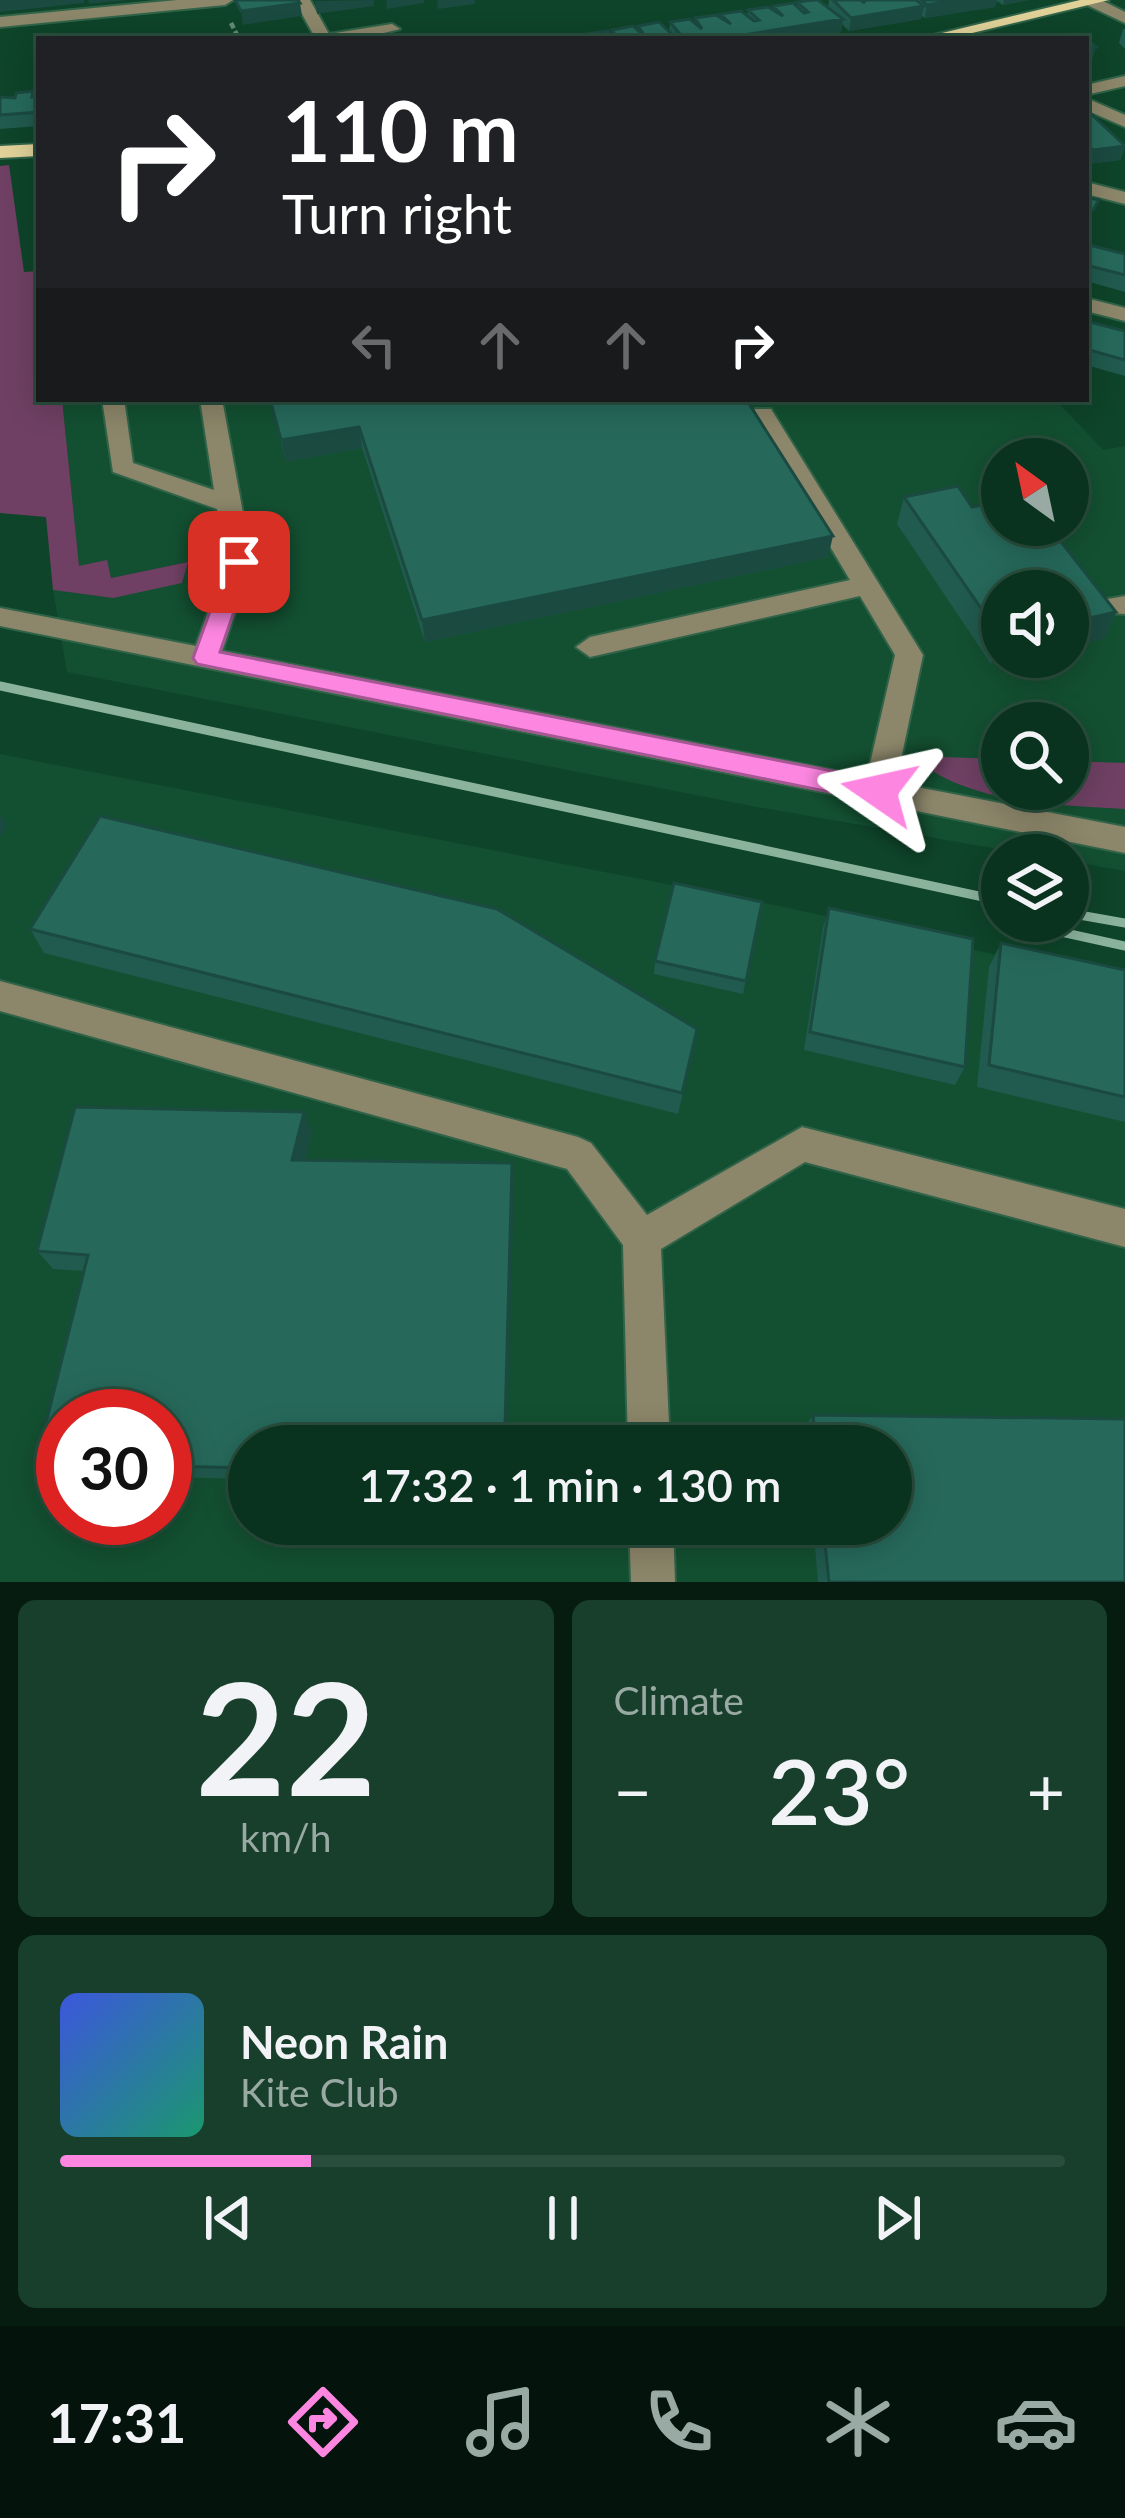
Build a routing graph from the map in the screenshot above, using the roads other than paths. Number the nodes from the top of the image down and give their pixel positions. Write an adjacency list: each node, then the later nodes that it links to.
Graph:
1 (225, 0): 5 (street)
2 (302, 0): 7 (street)
3 (1097, 1): 4 (street); 9 (main road)
4 (1125, 18)
5 (0, 22)
6 (392, 29): 8 (street)
7 (324, 36)
8 (346, 36)
9 (939, 36)
10 (1125, 81): 11 (street)
11 (1089, 89)
12 (1089, 104): 13 (street)
13 (1125, 122)
14 (36, 150): 15 (main road)
15 (0, 152)
16 (1089, 189): 17 (street)
17 (1125, 198)
18 (1089, 305): 19 (street)
19 (1125, 315)
20 (113, 402): 23 (street)
21 (212, 402): 23 (street)
22 (763, 414): 24 (street)
23 (229, 504): 27 (street)
24 (867, 585): 26 (street); 28 (street)
25 (0, 617): 27 (street)
26 (590, 646)
27 (206, 658): 28 (street)
28 (879, 791): 29 (street)
29 (1125, 840)
30 (0, 996): 32 (street)
31 (1125, 1228): 32 (street)
32 (642, 1239): 33 (street)
33 (648, 1425)
34 (652, 1545): 35 (street)
35 (653, 1582)

